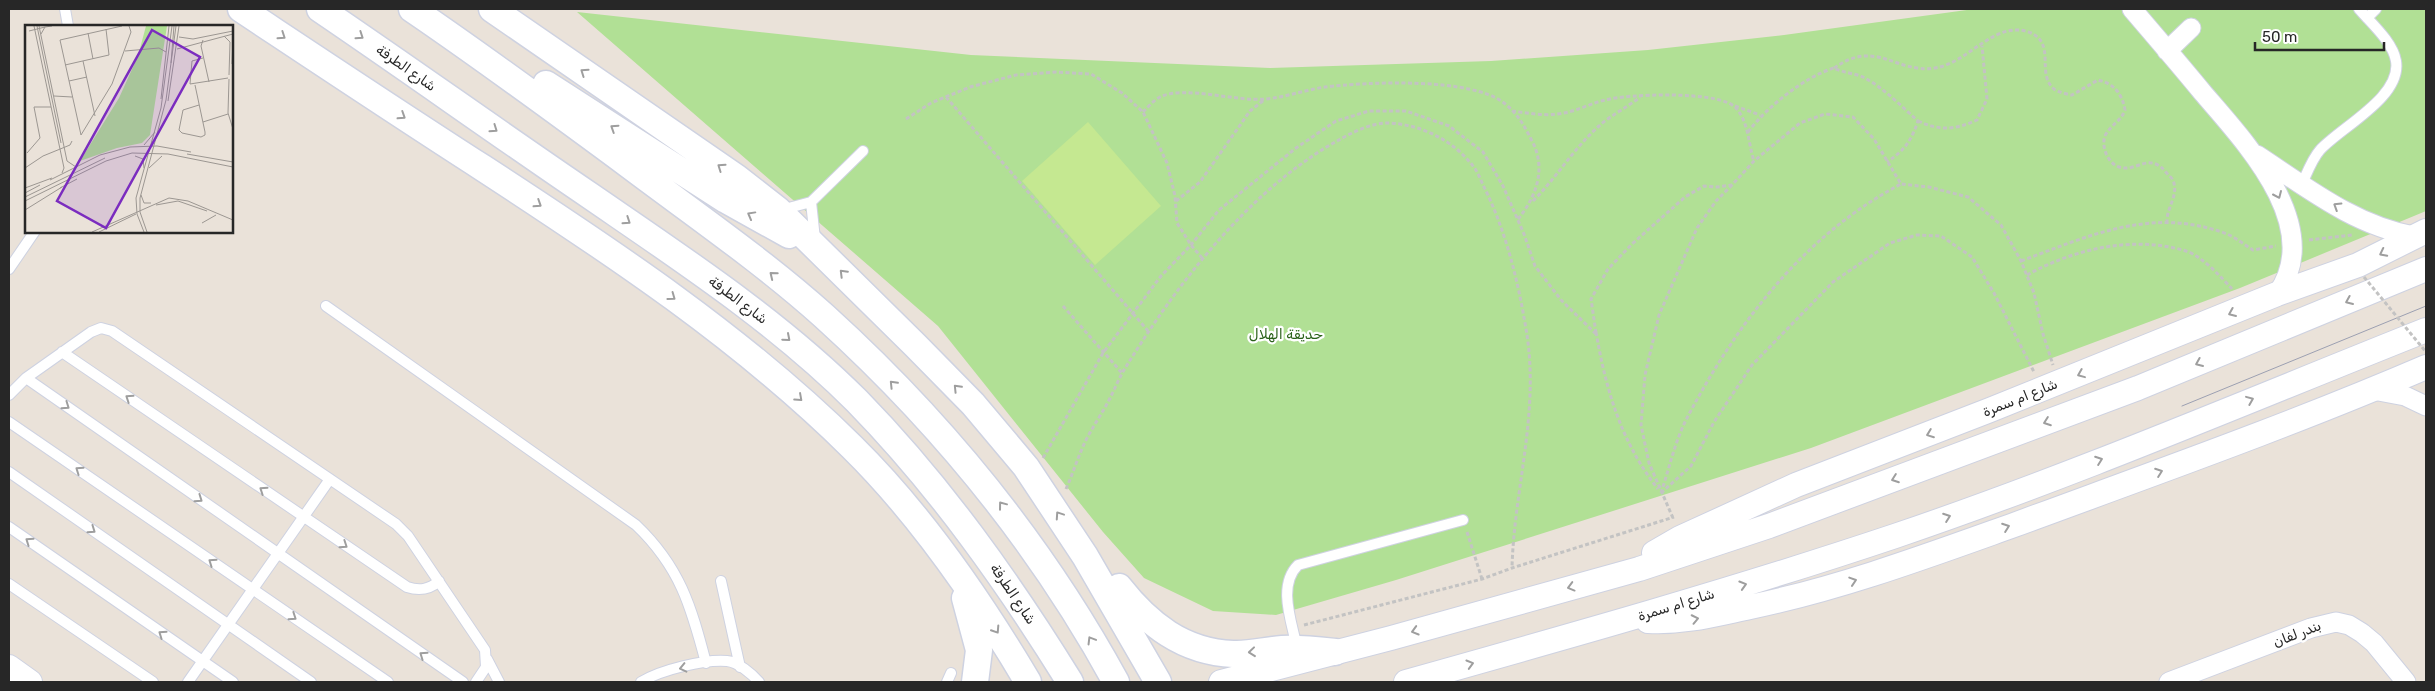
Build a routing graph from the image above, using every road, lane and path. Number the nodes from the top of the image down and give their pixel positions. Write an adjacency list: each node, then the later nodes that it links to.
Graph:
1 (65, 9): 10 (lane)
2 (241, 9): 82 (main road, one-way to 82)
3 (320, 9): 110 (main road, شارع الطرفة, one-way to 110)
4 (412, 9): 12 (main road)
5 (492, 9): 36 (main road, one-way to 5)
6 (2132, 9): 14 (street)
7 (2359, 9): 9 (lane)
8 (2376, 9): 9 (lane)
9 (2367, 18): 31 (lane)
10 (68, 25)
11 (2192, 28): 14 (street)
12 (447, 32): 43 (main road, one-way to 12); 111 (main road, one-way to 12)
13 (1982, 45): 15 (path); 24 (path); 38 (path)
14 (2168, 51): 27 (street)
15 (1834, 68): 22 (path); 24 (path)
16 (1641, 96): 19 (path); 20 (path); 35 (path)
17 (946, 97): 21 (path); 23 (path); 54 (path)
18 (1264, 99): 20 (path); 21 (path); 33 (path)
19 (1735, 106): 22 (path); 25 (path)
20 (1512, 110): 35 (path)
21 (1143, 112): 33 (path)
22 (1760, 115): 25 (path)
23 (906, 119)
24 (1918, 121): 29 (path)
25 (1748, 132): 28 (path)
26 (863, 151): 34 (lane)
27 (2254, 152): 31 (street); 50 (street, one-way to 50)
28 (1754, 161): 29 (path); 32 (path)
29 (1887, 162): 30 (path)
30 (1901, 184): 45 (path); 74 (path)
31 (2302, 184): 40 (street, one-way to 31)
32 (1732, 185): 56 (path); 74 (path)
33 (1175, 201): 41 (path)
34 (811, 202): 36 (lane); 43 (lane)
35 (1530, 203): 37 (path)
36 (778, 210): 43 (main road)
37 (1518, 219): 41 (path); 56 (path)
38 (2167, 221): 42 (path); 45 (path)
39 (33, 232): 46 (lane)
40 (2420, 234): 50 (street, شارع ام سمرة, one-way to 50)
41 (1190, 245): 44 (path); 54 (path)
42 (2253, 250)
43 (820, 251): 80 (main road, one-way to 43)
44 (1203, 260): 57 (path); 83 (path)
45 (2021, 261): 48 (path)
46 (9, 269)
47 (2426, 269): 81 (street, شارع ام سمرة, one-way to 81)
48 (2027, 275): 53 (path); 61 (path)
49 (2364, 277): 59 (path, bridge)
50 (2277, 294): 53 (street, شارع ام سمرة)
51 (326, 306): 94 (lane)
52 (1063, 306): 60 (path)
53 (2249, 306): 81 (street, شارع ام سمرة, one-way to 81)
54 (1132, 315): 57 (path); 60 (path)
55 (2426, 330): 88 (street, شارع ام سمرة, one-way to 55)
56 (1595, 331): 74 (path)
57 (1148, 332): 63 (path)
58 (62, 352): 65 (lane); 72 (lane); 75 (lane, one-way to 58)
59 (2426, 352)
60 (1103, 353): 63 (path); 70 (path)
61 (2053, 366)
62 (2426, 367): 66 (street, شارع ام سمرة)
63 (1122, 373): 73 (path)
64 (2036, 374): 74 (path)
65 (26, 378): 67 (lane); 79 (lane, one-way to 79)
66 (2373, 390): 68 (street); 88 (street, شارع ام سمرة, one-way to 66)
67 (9, 395)
68 (2426, 406)
69 (9, 422): 87 (lane, one-way to 69)
70 (1042, 460)
71 (9, 472): 89 (lane, one-way to 89)
72 (330, 479): 75 (lane); 84 (lane)
73 (1065, 492)
74 (1662, 493): 76 (path)
75 (303, 517): 79 (lane); 84 (lane, one-way to 84)
76 (1672, 518)
77 (1463, 520): 83 (path); 90 (lane)
78 (9, 527): 93 (lane, one-way to 78)
79 (278, 554): 87 (lane); 104 (lane, one-way to 79)
80 (1085, 556): 90 (main road, one-way to 80); 112 (main road)
81 (1618, 574): 91 (street, شارع ام سمرة, one-way to 91)
82 (958, 576): 97 (main road); 109 (main road, one-way to 109)
83 (1482, 580): 90 (path)
84 (439, 581): 92 (lane)
85 (721, 581): 96 (lane)
86 (9, 584): 99 (lane)
87 (253, 590): 89 (lane); 103 (lane, one-way to 103)
88 (1629, 619): 114 (street, شارع ام سمرة, one-way to 88)
89 (228, 624): 93 (lane); 102 (lane)
90 (1295, 638): 91 (main road)
91 (1335, 652): 113 (street, شارع ام سمرة)
92 (487, 658): 105 (lane); 106 (lane)
93 (202, 661): 100 (lane); 101 (lane)
94 (706, 663): 96 (lane); 107 (lane, one-way to 107)
95 (9, 667): 98 (street)
96 (740, 667): 108 (lane)
97 (958, 679)
98 (30, 682)
99 (153, 682)
100 (188, 682)
101 (233, 682)
102 (311, 682)
103 (388, 682)
104 (463, 682)
105 (476, 682)
106 (499, 682)
107 (641, 682)
108 (759, 682)
109 (1028, 682)
110 (1070, 682)
111 (1116, 682)
112 (1158, 682)
113 (1221, 682)
114 (1406, 682)
115 (2169, 682): 116 (street, بندر لفان)
116 (2406, 682)

